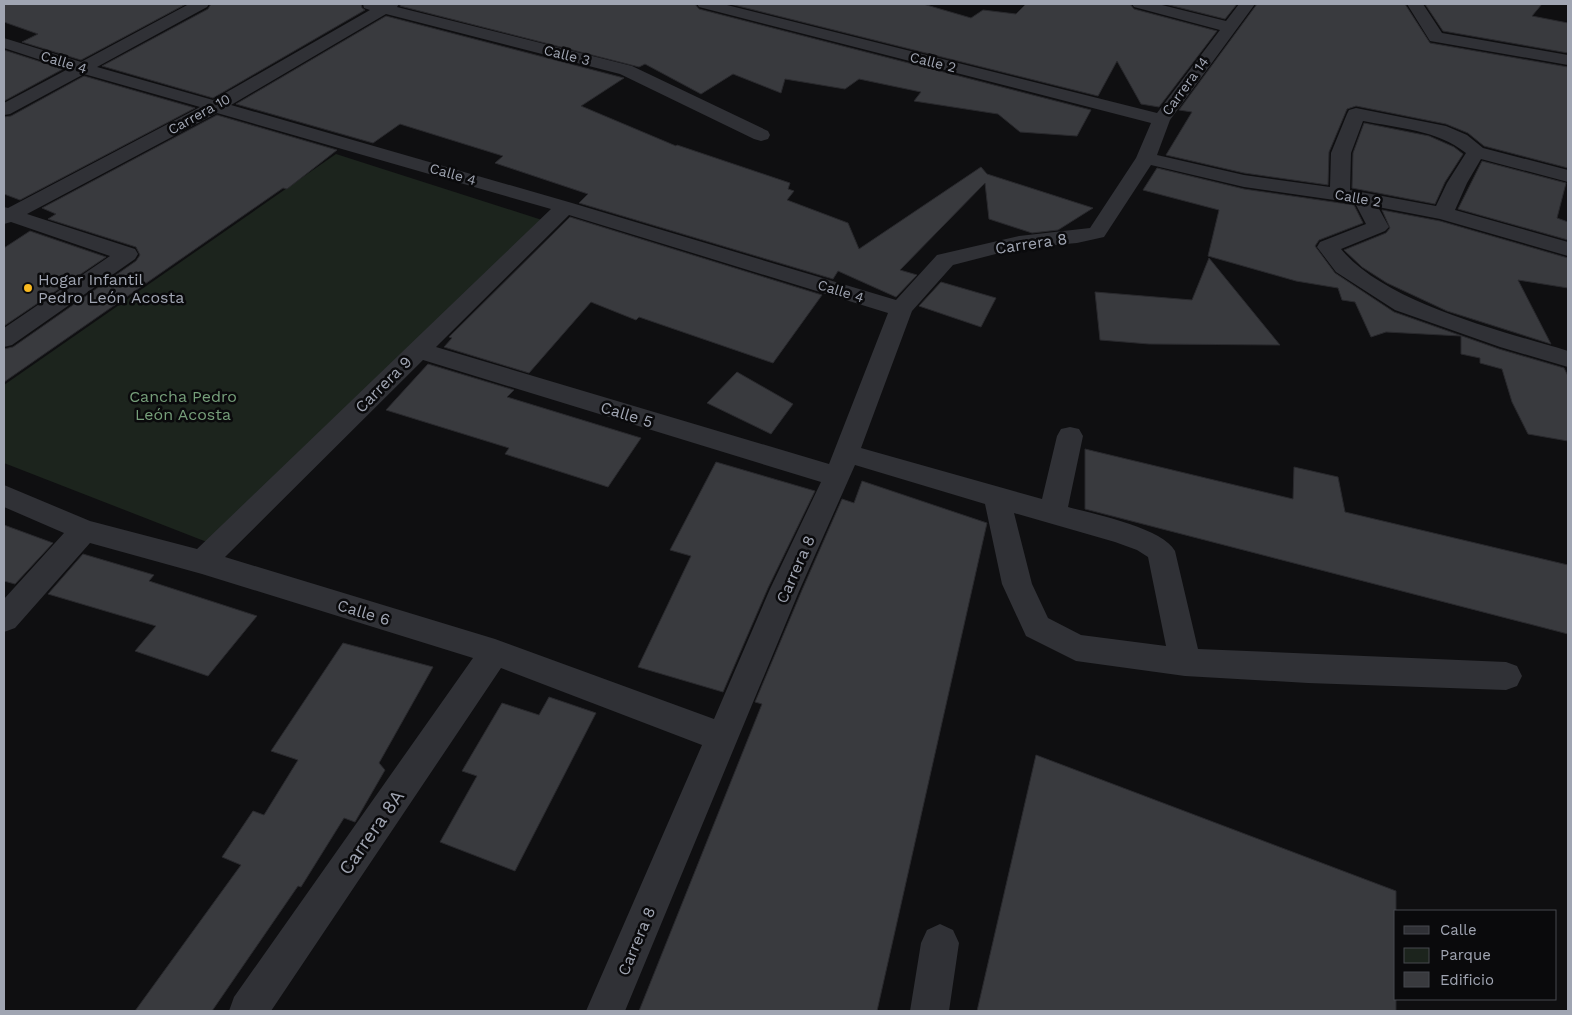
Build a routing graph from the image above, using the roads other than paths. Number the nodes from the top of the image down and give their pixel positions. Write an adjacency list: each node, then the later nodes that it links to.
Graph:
1 (201, 4): 11 (street)
2 (364, 4): 7 (street, Calle 3)
3 (1140, 4): 8 (street)
4 (1247, 4): 8 (street, Carrera 14)
5 (1415, 4): 10 (street)
6 (717, 5): 14 (street, Calle 2)
7 (387, 6): 12 (street, Carrera 10); 15 (street, Calle 3)
8 (1228, 27): 14 (street, Carrera 14)
9 (4, 43): 11 (street, Calle 4)
10 (1568, 60)
11 (83, 68): 12 (street, Calle 4); 13 (street)
12 (216, 106): 21 (street, Calle 4); 23 (street, Carrera 10)
13 (4, 110)
14 (1161, 120): 17 (street, Carrera 14)
15 (761, 135)
16 (1476, 152): 18 (street); 19 (street); 22 (street)
17 (1146, 158): 19 (street, Calle 2); 24 (street, Carrera 14)
18 (1568, 176)
19 (1340, 194): 20 (street, Calle 2)
20 (1363, 198): 22 (street, Calle 2); 29 (street)
21 (565, 207): 26 (street, Calle 4); 28 (street, Carrera 9)
22 (1443, 213): 25 (street, Calle 2)
23 (5, 216): 27 (street)
24 (1077, 237): 26 (street, Carrera 8)
25 (1568, 250)
26 (901, 309): 31 (street, Carrera 8)
27 (4, 340)
28 (417, 350): 31 (street, Calle 5); 36 (street, Carrera 9)
29 (1568, 359)
30 (1070, 436): 34 (street)
31 (841, 465): 33 (street, Calle 5); 41 (street, Carrera 8)
32 (4, 495): 35 (street, Calle 6)
33 (997, 498): 34 (street, Calle 5); 39 (street)
34 (1053, 513): 39 (street, Calle 5)
35 (84, 530): 36 (street, Calle 6); 37 (street)
36 (202, 562): 38 (street, Calle 6)
37 (4, 620)
38 (495, 652): 41 (street, Calle 6); 43 (street, Carrera 8A)
39 (1185, 662): 40 (street)
40 (1506, 676)
41 (722, 738): 44 (street, Carrera 8)
42 (940, 943): 45 (street)
43 (248, 1011)
44 (606, 1011)
45 (929, 1011)

